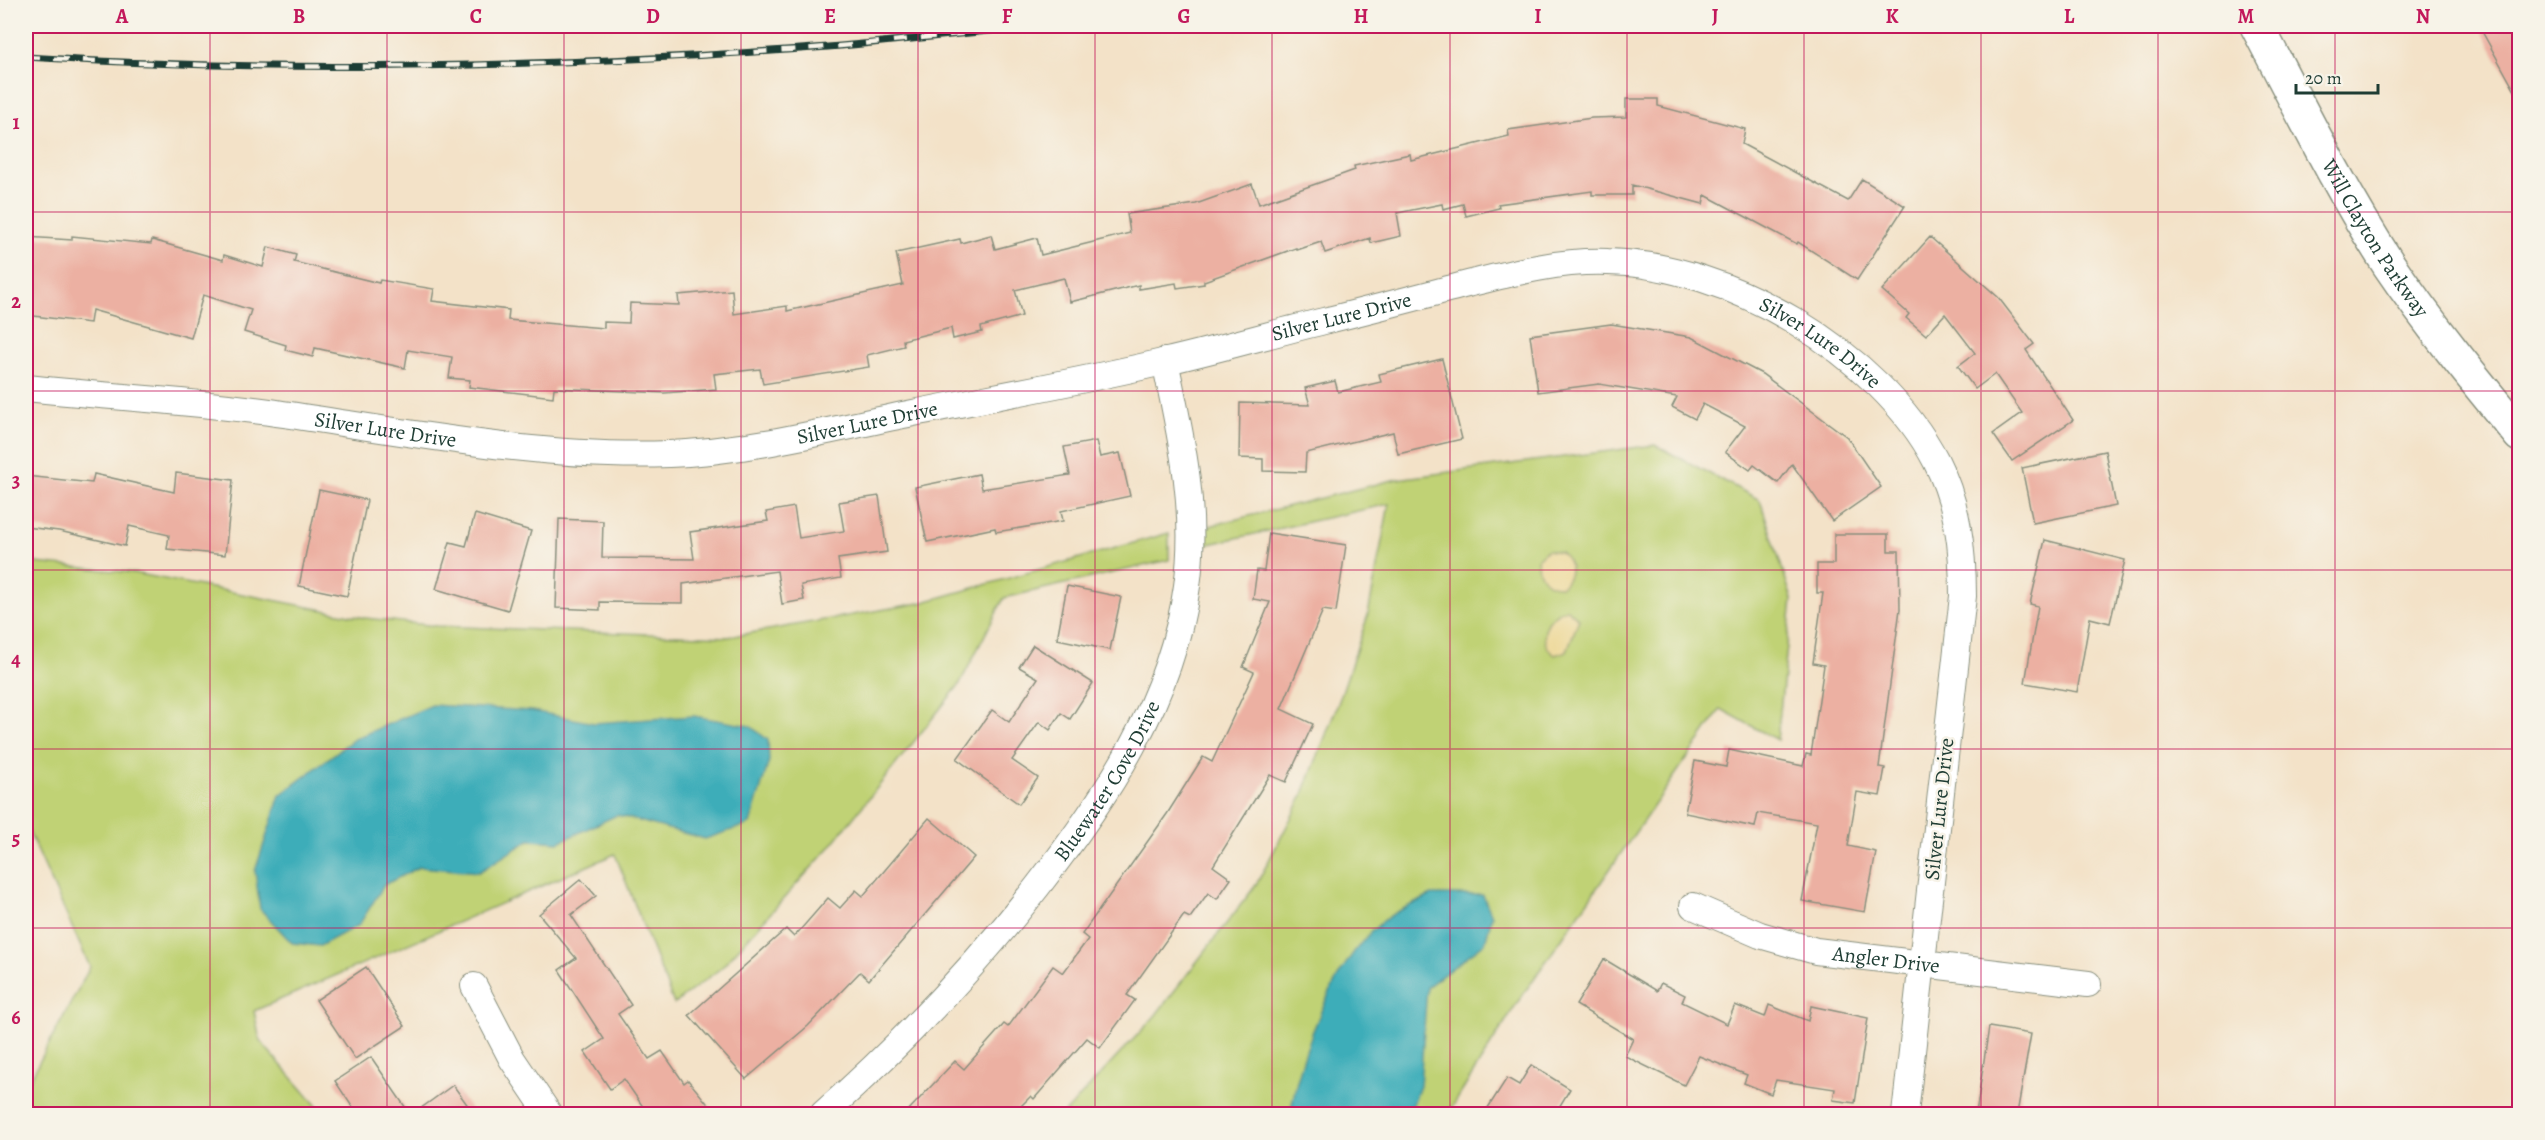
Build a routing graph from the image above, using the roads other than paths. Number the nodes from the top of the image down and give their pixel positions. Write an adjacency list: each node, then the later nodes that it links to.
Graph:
1 (2257, 26): 4 (street, Will Clayton Parkway)
2 (1165, 362): 3 (street, Silver Lure Drive); 6 (street, Silver Lure Drive); 10 (street, Bluewater Cove Drive)
3 (26, 388)
4 (2520, 435)
5 (1693, 906): 6 (street, Angler Drive)
6 (1922, 963): 7 (street, Angler Drive); 11 (street, Silver Lure Drive)
7 (2088, 984)
8 (474, 986): 9 (street)
9 (549, 1114)
10 (823, 1114)
11 (1905, 1114)

